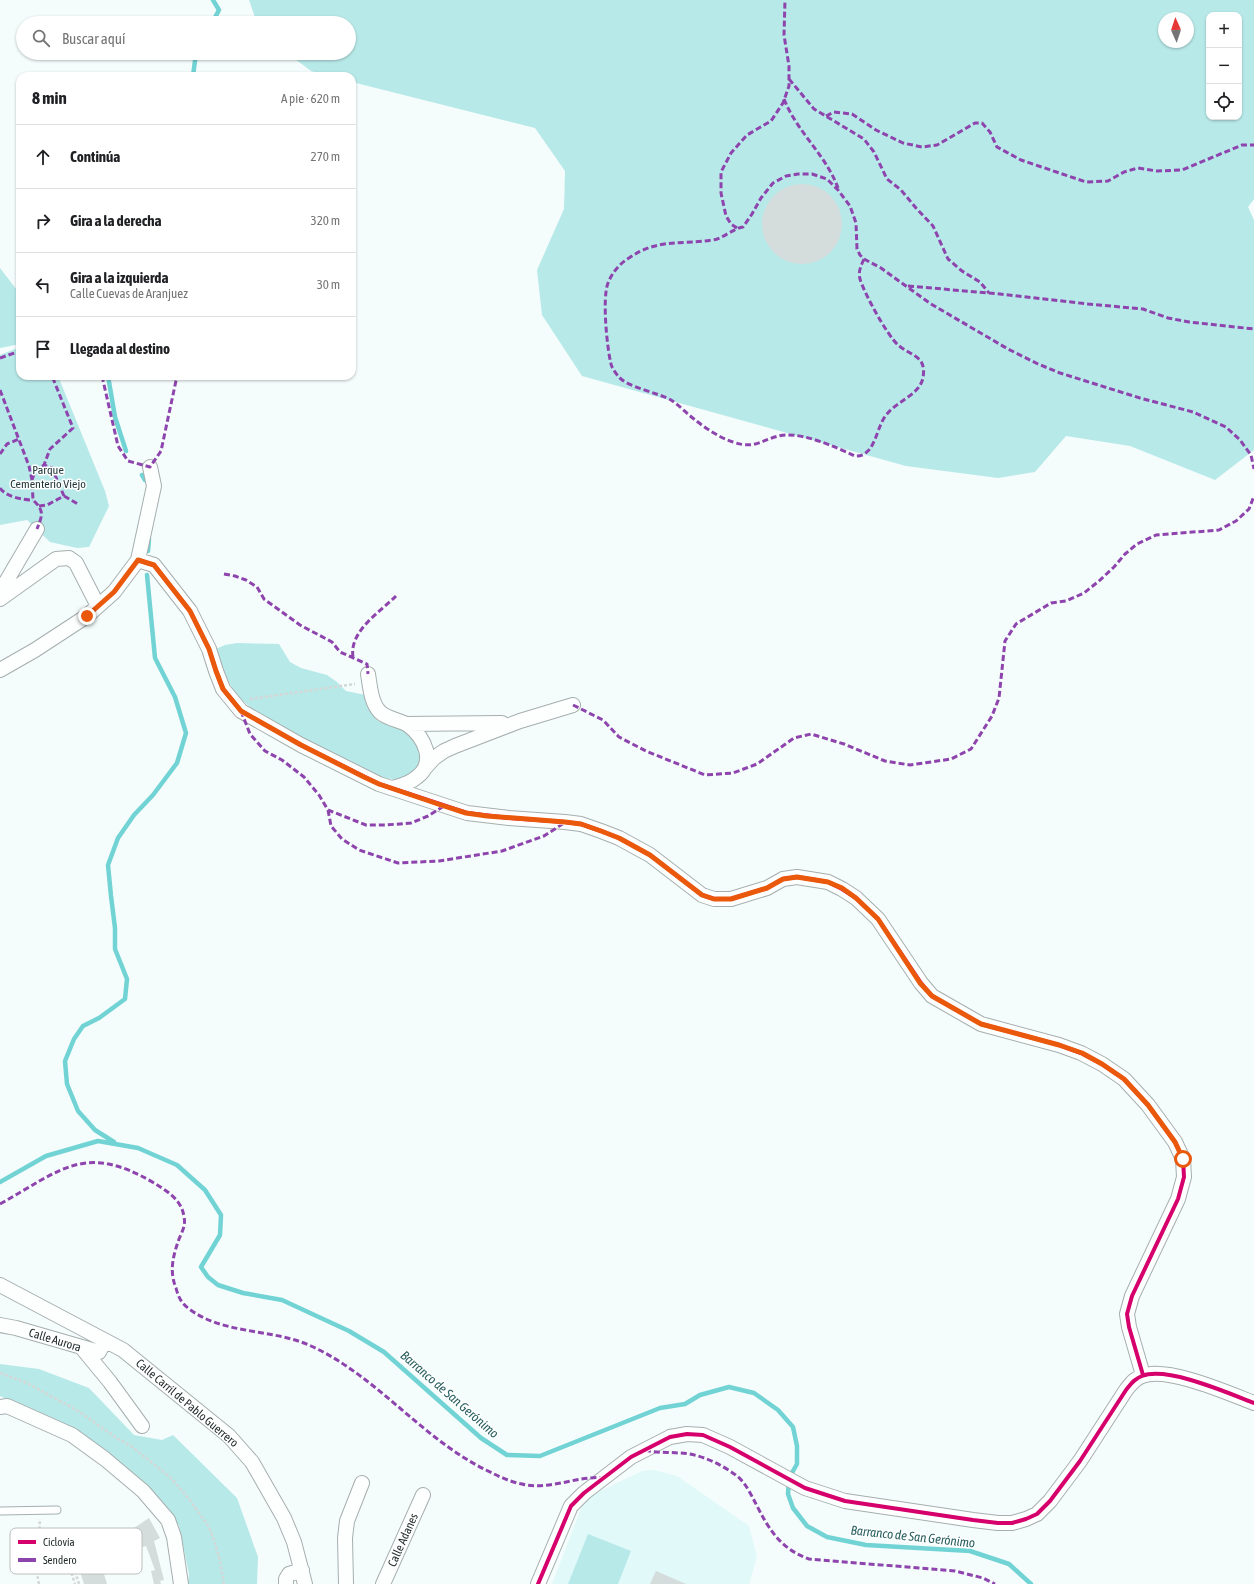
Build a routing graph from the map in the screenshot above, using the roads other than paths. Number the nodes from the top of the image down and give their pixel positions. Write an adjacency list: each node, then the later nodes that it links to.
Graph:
1 (150, 467): 3 (street)
2 (37, 529): 4 (street)
3 (138, 560): 6 (street); 13 (street)
4 (0, 592)
5 (0, 599): 6 (street)
6 (98, 606): 7 (street)
7 (0, 670)
8 (369, 677): 11 (street)
9 (573, 705): 10 (street)
10 (520, 721): 11 (street); 12 (street)
11 (406, 724): 12 (street)
12 (425, 768): 13 (street)
13 (392, 788): 18 (street)
14 (0, 1285): 16 (street, Calle Carril de Pablo Guerrero)
15 (0, 1325): 17 (street, Calle Aurora)
16 (105, 1341): 17 (street, Calle Aurora); 26 (street, Calle Carril de Pablo Guerrero)
17 (82, 1348): 21 (street)
18 (1143, 1375): 19 (street); 31 (street)
19 (1254, 1403)
20 (0, 1407): 27 (street)
21 (142, 1426)
22 (362, 1483): 29 (street)
23 (423, 1495): 30 (street, Calle Adanes)
24 (57, 1510): 25 (lane)
25 (0, 1511)
26 (303, 1577): 28 (street)
27 (181, 1584)
28 (286, 1584)
29 (346, 1584)
30 (383, 1584)
31 (538, 1584)

